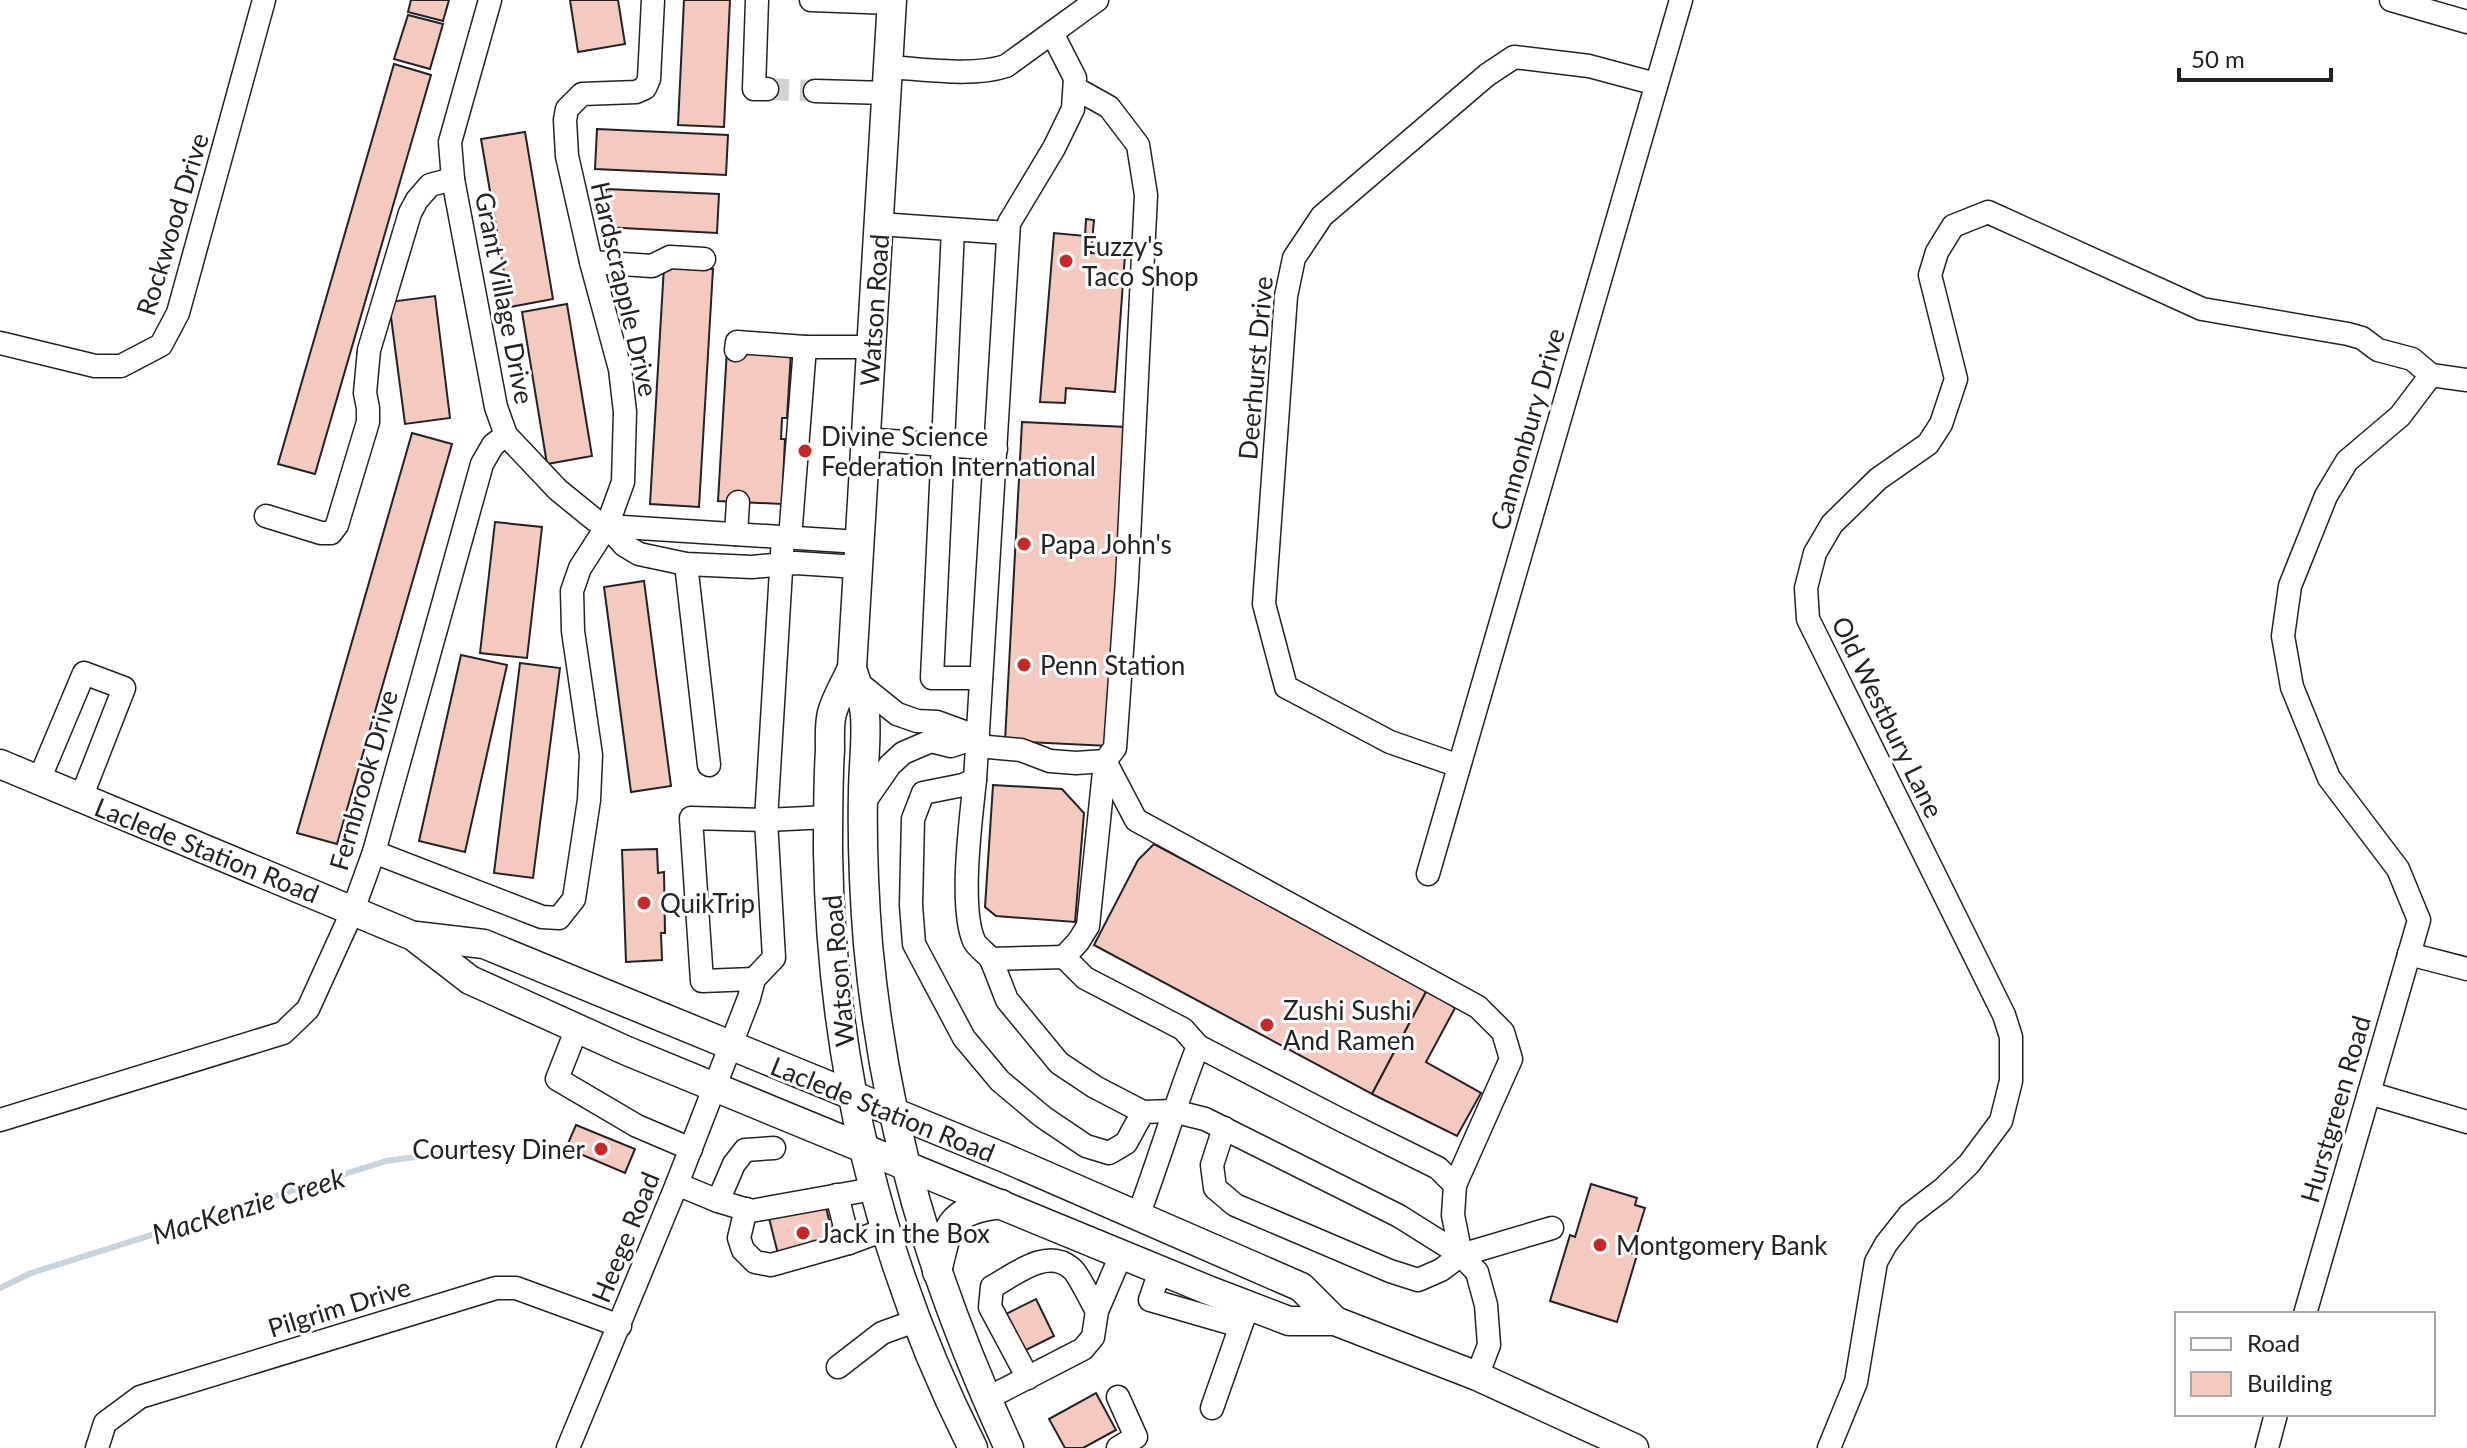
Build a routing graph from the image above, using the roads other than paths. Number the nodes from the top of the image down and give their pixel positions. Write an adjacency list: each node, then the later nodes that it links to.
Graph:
1 (264, 0): 23 (street, Rockwood Drive)
2 (490, 0): 17 (street, Grant Village Drive)
3 (653, 0): 22 (street, Hardscrapple Drive)
4 (757, 0): 15 (street)
5 (811, 0): 9 (street)
6 (1097, 0): 11 (street)
7 (1681, 0): 13 (street, Cannonbury Drive)
8 (2391, 0): 10 (street)
9 (892, 2): 12 (main road, Watson Road)
10 (2467, 22)
11 (1052, 33): 12 (street); 14 (street)
12 (888, 80): 16 (street); 18 (main road, Watson Road)
13 (1656, 84): 46 (street, Cannonbury Drive); 46 (street, Deerhurst Drive)
14 (1075, 88): 20 (street); 44 (street)
15 (767, 89)
16 (815, 91)
17 (453, 179): 29 (street, Grant Village Drive); 34 (street, Grant Village Drive)
18 (879, 224): 19 (street); 25 (main road, Watson Road)
19 (953, 230): 20 (street); 31 (street)
20 (1008, 233): 32 (street)
21 (704, 259): 22 (street)
22 (591, 262): 35 (street, Hardscrapple Drive)
23 (0, 343)
24 (805, 347): 25 (street); 26 (street); 37 (street, Heege Road)
25 (871, 347): 30 (main road, Watson Road)
26 (736, 350)
27 (2431, 375): 28 (street, Old Westbury Lane); 58 (street, Hurstgreen Road); 112 (street, Old Westbury Lane)
28 (2467, 380)
29 (506, 435): 35 (street, Grant Village Drive); 54 (street, Fernbrook Drive)
30 (865, 439): 31 (street); 38 (main road, Watson Road)
31 (942, 445): 32 (street); 42 (street)
32 (996, 449): 42 (street)
33 (738, 502): 36 (street)
34 (266, 516)
35 (607, 526): 36 (street); 39 (street, Grant Village Drive); 54 (street, Hardscrapple Drive)
36 (736, 534): 37 (street)
37 (786, 537): 38 (street); 40 (street, Heege Road)
38 (858, 554): 40 (street, Grant Village Drive); 41 (main road, Watson Road)
39 (686, 564): 40 (street, Grant Village Drive); 45 (street)
40 (780, 564): 53 (street, Heege Road)
41 (854, 675): 43 (street); 51 (main road, Watson Road); 52 (main road, Watson Road)
42 (981, 678): 43 (street)
43 (977, 742): 44 (street); 49 (street); 51 (street)
44 (1105, 761): 59 (street); 80 (street)
45 (709, 765)
46 (1459, 766): 55 (street, Cannonbury Drive)
47 (2, 772): 48 (main road, Laclede Station Road)
48 (39, 780): 50 (main road, Laclede Station Road); 50 (street)
49 (975, 780): 60 (street); 70 (street)
50 (81, 798): 56 (main road, Laclede Station Road)
51 (863, 804): 71 (main road, Watson Road)
52 (828, 817): 53 (street); 68 (main road, Watson Road)
53 (766, 820): 62 (street, Heege Road); 62 (street)
54 (374, 852): 56 (street, Fernbrook Drive)
55 (1428, 874)
56 (353, 910): 57 (main road, Laclede Station Road); 72 (street, Fernbrook Drive)
57 (413, 936): 63 (main road, Laclede Station Road); 64 (main road, Laclede Station Road)
58 (2409, 954): 61 (street); 67 (street, Hurstgreen Road)
59 (1064, 957): 60 (street); 65 (street)
60 (991, 959): 70 (street)
61 (2467, 969)
62 (754, 979): 64 (street, Heege Road)
63 (577, 1028): 66 (main road, Laclede Station Road); 77 (street)
64 (731, 1046): 66 (street, Heege Road); 68 (main road, Laclede Station Road)
65 (1198, 1046): 69 (street); 80 (street)
66 (715, 1087): 76 (main road, Laclede Station Road); 77 (street, Heege Road)
67 (2369, 1093): 73 (street); 94 (street, Hurstgreen Road)
68 (852, 1096): 71 (main road, Laclede Station Road); 76 (main road, Watson Road)
69 (1173, 1111): 70 (street); 74 (street); 86 (street)
70 (1143, 1112)
71 (893, 1113): 78 (main road, Watson Road); 86 (main road, Laclede Station Road)
72 (0, 1120)
73 (2467, 1122)
74 (1224, 1128): 91 (street); 91 (street)
75 (774, 1148): 83 (street)
76 (864, 1148): 78 (main road, Laclede Station Road); 81 (main road, Watson Road)
77 (691, 1149): 79 (street, Heege Road)
78 (905, 1165): 84 (main road, Laclede Station Road); 92 (main road, Watson Road)
79 (677, 1184): 83 (street); 98 (street, Heege Road)
80 (1455, 1185): 91 (street)
81 (873, 1189): 82 (street); 88 (main road, Watson Road)
82 (837, 1195): 85 (street); 89 (street)
83 (718, 1201): 85 (street)
84 (1001, 1204): 90 (main road, Laclede Station Road); 92 (main road)
85 (746, 1209): 89 (street)
86 (1138, 1216): 97 (main road, Laclede Station Road)
87 (1552, 1228): 91 (street)
88 (884, 1230): 89 (street); 96 (main road, Watson Road)
89 (849, 1243)
90 (1121, 1255): 93 (street); 95 (main road, Laclede Station Road)
91 (1461, 1255): 100 (street)
92 (937, 1273): 103 (main road, Watson Road)
93 (1097, 1311): 101 (street); 101 (street)
94 (2306, 1312)
95 (1244, 1316): 97 (main road, Laclede Station Road); 104 (street)
96 (915, 1321): 99 (street); 108 (main road, Watson Road)
97 (1335, 1321): 100 (main road, Laclede Station Road)
98 (620, 1326): 106 (street, Pilgrim Drive); 107 (street, Heege Road)
99 (838, 1367)
100 (1477, 1376): 111 (main road, Laclede Station Road)
101 (1028, 1378): 103 (street)
102 (1118, 1397): 110 (street)
103 (986, 1399): 109 (main road, Watson Road)
104 (1212, 1408)
105 (2275, 1416): 113 (street)
106 (97, 1448)
107 (568, 1448)
108 (973, 1448)
109 (1009, 1448)
110 (1118, 1448)
111 (1634, 1448)
112 (1829, 1448)
113 (2267, 1448)

